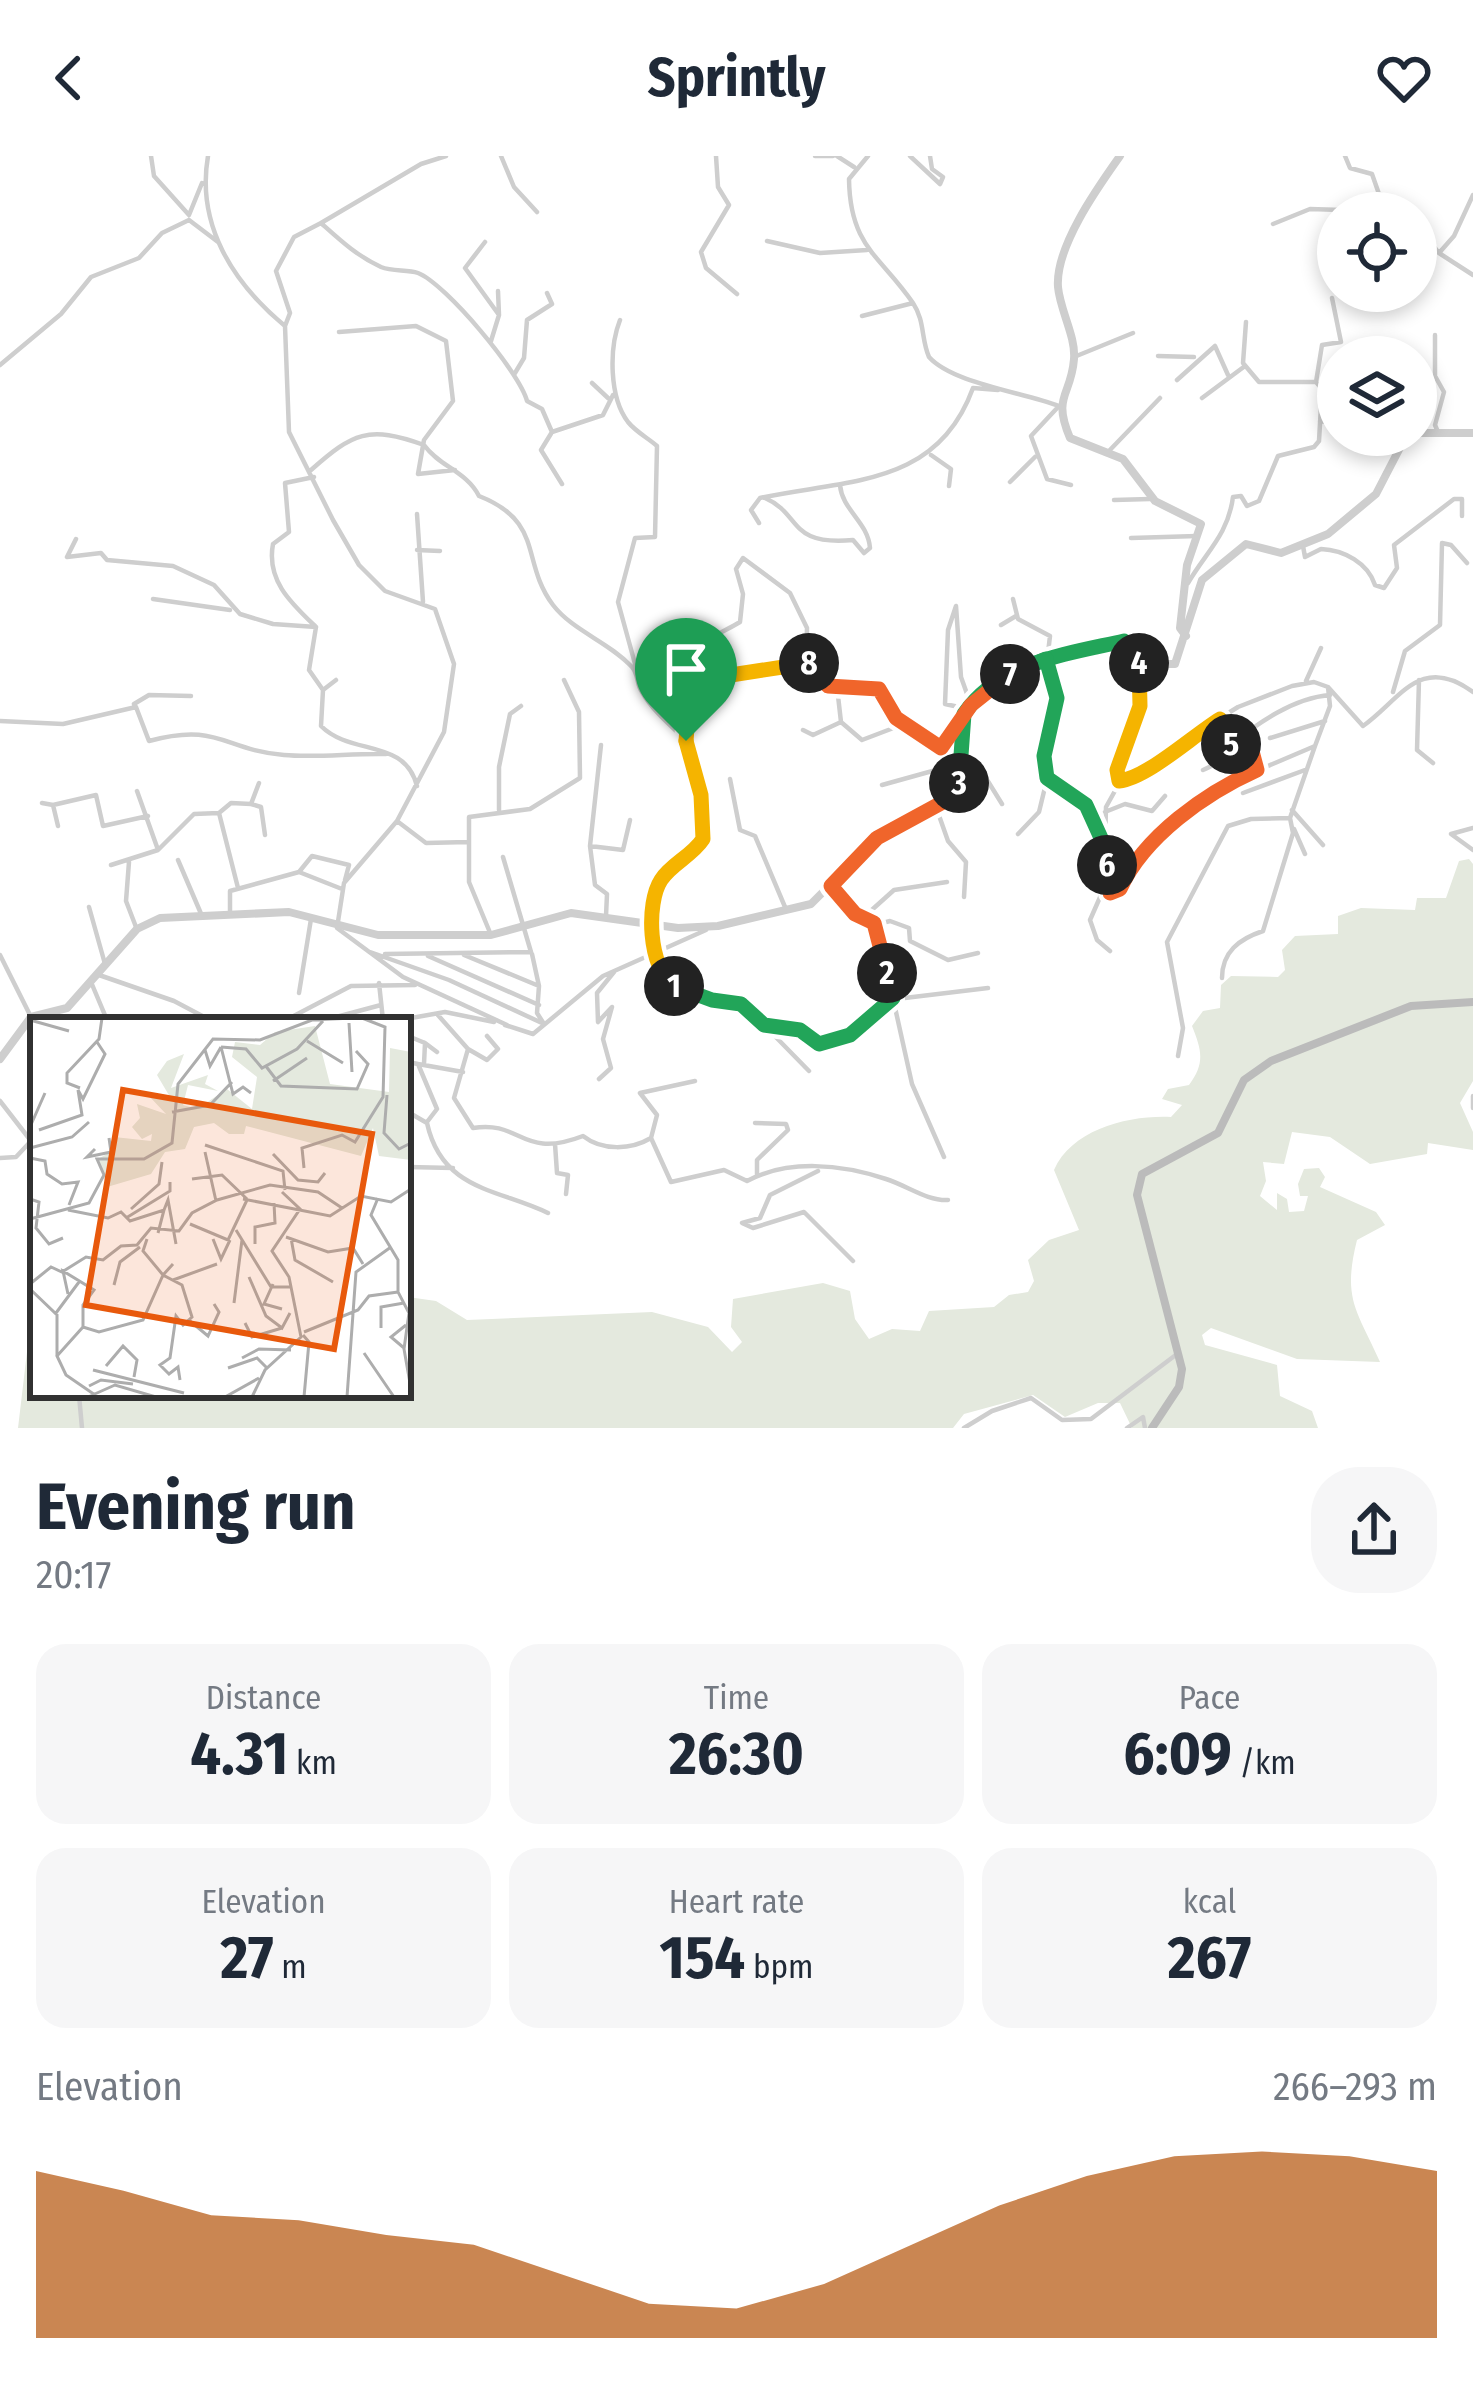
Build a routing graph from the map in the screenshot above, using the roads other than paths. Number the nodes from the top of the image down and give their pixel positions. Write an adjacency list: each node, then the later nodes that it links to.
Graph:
1 (151, 156): 19 (street)
2 (208, 156): 14 (street)
3 (446, 156): 20 (street)
4 (501, 156): 18 (street)
5 (716, 156): 31 (street)
6 (815, 156): 7 (street)
7 (836, 156): 13 (street)
8 (868, 156): 13 (street)
9 (910, 156): 10 (street)
10 (930, 156)
11 (1120, 156): 44 (street)
12 (1345, 156): 15 (street)
13 (854, 167): 25 (street)
14 (206, 173): 19 (street); 23 (street)
15 (1378, 192)
16 (1473, 195): 27 (street)
17 (1317, 209): 21 (street)
18 (537, 212)
19 (189, 217): 23 (street); 46 (street)
20 (321, 223): 38 (street); 42 (street)
21 (1273, 224)
22 (767, 241): 25 (street)
23 (219, 242): 38 (street)
24 (484, 242): 34 (street)
25 (867, 250): 32 (street)
26 (1437, 251): 27 (street)
27 (1439, 253): 28 (street)
28 (1473, 275)
29 (498, 291): 34 (street)
30 (547, 293): 48 (street)
31 (737, 294)
32 (913, 303): 35 (street); 53 (street)
33 (1335, 312): 51 (street)
34 (499, 315): 42 (street)
35 (862, 316)
36 (620, 320): 54 (street)
37 (1246, 322): 47 (street)
38 (285, 326): 68 (street)
39 (339, 332): 61 (street)
40 (1133, 333): 44 (street)
41 (1435, 334): 59 (street)
42 (491, 340): 48 (street)
43 (1158, 356): 45 (street)
44 (1074, 357): 57 (street)
45 (1196, 357): 49 (street); 50 (street)
46 (0, 365)
47 (1245, 367): 49 (street); 51 (street)
48 (515, 373): 58 (street)
49 (1228, 375): 56 (street)
50 (1177, 380)
51 (1316, 382)
52 (592, 383): 54 (street)
53 (1004, 389): 57 (street); 64 (street)
54 (611, 396): 58 (street); 108 (street)
55 (1160, 398): 63 (street)
56 (1202, 398)
57 (1059, 406): 63 (street); 66 (street)
58 (553, 432): 70 (street)
59 (1438, 432): 60 (street)
60 (1473, 433)
61 (424, 445): 67 (street); 67 (street); 68 (street)
62 (1317, 445): 87 (street)
63 (1108, 452): 75 (street)
64 (931, 455): 71 (street); 73 (street)
65 (1392, 456): 83 (street)
66 (1035, 458): 69 (street); 72 (street)
67 (454, 470): 108 (street)
68 (312, 474): 90 (street); 94 (street)
69 (1010, 482)
70 (562, 484)
71 (840, 484): 74 (street); 74 (street)
72 (1071, 485)
73 (949, 486)
74 (763, 497): 79 (street)
75 (1153, 499): 76 (street); 80 (street)
76 (1114, 500)
77 (417, 514): 84 (street)
78 (1462, 516): 83 (street)
79 (759, 523)
80 (1200, 536): 81 (street); 87 (street)
81 (1131, 538)
82 (76, 539): 91 (street)
83 (1304, 546): 95 (street)
84 (417, 550): 85 (street); 90 (street)
85 (440, 551)
86 (1467, 563): 112 (street)
87 (1188, 583): 95 (street)
88 (153, 599): 91 (street)
89 (1013, 599): 92 (street)
90 (423, 602): 140 (street)
91 (230, 610): 94 (street)
92 (1016, 616): 93 (street); 98 (street)
93 (1000, 625)
94 (316, 627): 107 (street)
95 (1186, 637): 96 (street)
96 (1124, 641): 98 (street); 137 (street)
97 (1321, 648): 104 (street)
98 (1046, 659): 114 (street); 136 (street)
99 (806, 662): 103 (street); 103 (street); 105 (street)
100 (336, 680): 107 (street)
101 (564, 680): 149 (street)
102 (1419, 680): 109 (street); 112 (street); 130 (street)
103 (711, 683): 125 (street)
104 (1305, 683): 106 (street); 116 (street)
105 (837, 687): 119 (street); 121 (street)
106 (1328, 687): 110 (street); 112 (street)
107 (323, 690): 129 (street)
108 (640, 691): 125 (street)
109 (1473, 692)
110 (1330, 695): 118 (street); 123 (street)
111 (191, 696): 115 (street)
112 (1391, 696)
113 (521, 706): 149 (street)
114 (969, 707): 114 (street); 120 (street)
115 (128, 709): 117 (street); 129 (street)
116 (1220, 719): 127 (street); 137 (street)
117 (0, 721)
118 (1325, 721): 124 (street); 128 (street)
119 (842, 722): 121 (street); 122 (street)
120 (962, 722): 121 (street); 131 (street)
121 (904, 724)
122 (803, 730)
123 (1248, 736): 127 (street); 133 (street)
124 (1270, 739)
125 (686, 741): 186 (street)
126 (601, 745): 163 (street)
127 (1230, 745): 132 (street)
128 (1315, 746): 133 (street); 134 (street)
129 (389, 753): 140 (street)
130 (1432, 763)
131 (961, 767): 139 (street); 146 (street); 148 (street)
132 (1203, 770)
133 (1257, 770): 177 (street)
134 (1305, 770): 142 (street); 152 (street)
135 (730, 778): 180 (street)
136 (1047, 778): 158 (street); 161 (street)
137 (1121, 780): 150 (street)
138 (259, 783): 145 (street)
139 (882, 785)
140 (417, 786): 154 (street)
141 (137, 791): 153 (street)
142 (1243, 793)
143 (1165, 796): 150 (street)
144 (42, 802): 147 (street)
145 (250, 804): 151 (street); 159 (street)
146 (1002, 804)
147 (53, 805): 153 (street); 156 (street)
148 (936, 807): 174 (street); 178 (street)
149 (499, 810): 160 (street)
150 (1105, 812): 161 (street)
151 (219, 813): 164 (street); 175 (street)
152 (1291, 814): 162 (street); 167 (street); 205 (street); 234 (street)
153 (148, 816): 164 (street)
154 (397, 820): 160 (street); 172 (street)
155 (630, 820): 163 (street)
156 (58, 826)
157 (1473, 828): 165 (street)
158 (1018, 834)
159 (265, 835)
160 (469, 842): 192 (street)
161 (1105, 845): 177 (street)
162 (1323, 845)
163 (590, 846): 183 (street)
164 (158, 850): 170 (street)
165 (1473, 850)
166 (114, 853): 170 (street)
167 (1305, 854)
168 (503, 857): 187 (street)
169 (178, 860): 181 (street)
170 (129, 862): 191 (street)
171 (299, 872): 172 (street); 175 (street); 176 (street)
172 (346, 881): 176 (street)
173 (947, 882): 184 (street)
174 (831, 886): 180 (street); 184 (street)
175 (238, 888): 182 (street)
176 (342, 889): 190 (street)
177 (1110, 893): 194 (street)
178 (964, 896)
179 (89, 907): 202 (street)
180 (786, 913): 189 (street)
181 (202, 916): 182 (street); 191 (street)
182 (230, 916): 185 (street)
183 (606, 916): 186 (street); 187 (street)
184 (865, 916): 188 (street)
185 (311, 920): 190 (street); 210 (street)
186 (651, 922): 189 (street); 193 (street)
187 (526, 924): 192 (street); 197 (street)
188 (875, 925): 198 (street); 211 (street)
189 (718, 926): 193 (street)
190 (337, 928): 192 (street); 195 (street)
191 (137, 929): 202 (street)
192 (491, 935)
193 (655, 951): 203 (street); 228 (street)
194 (1110, 951)
195 (364, 952): 200 (street); 207 (street)
196 (459, 952): 197 (street); 199 (street); 208 (street)
197 (531, 952): 208 (street)
198 (978, 952)
199 (423, 953): 200 (street); 215 (street)
200 (385, 954): 226 (street)
201 (0, 955): 217 (street)
202 (106, 964): 204 (street)
203 (618, 968): 226 (street); 240 (street)
204 (94, 978): 217 (street); 218 (street); 219 (street)
205 (1222, 978)
206 (379, 983): 207 (street); 212 (street); 214 (street)
207 (421, 986): 227 (street)
208 (539, 986): 215 (street)
209 (988, 988): 211 (street)
210 (299, 992)
211 (893, 998): 228 (street); 252 (street)
212 (315, 1004): 220 (street); 221 (street)
213 (1473, 1004): 262 (main road); 267 (main road)
214 (382, 1005): 222 (street); 223 (street)
215 (539, 1005): 226 (street)
216 (437, 1014): 224 (street); 227 (street); 232 (street)
217 (32, 1017)
218 (106, 1017)
219 (205, 1017)
220 (291, 1017)
221 (322, 1017)
222 (336, 1017)
223 (382, 1017)
224 (411, 1018)
225 (30, 1020): 235 (street)
226 (544, 1024): 227 (street)
227 (507, 1025)
228 (764, 1025): 238 (street)
229 (488, 1036): 232 (street)
230 (411, 1037): 231 (street)
231 (425, 1043): 233 (street); 237 (street)
232 (468, 1049): 239 (street)
233 (437, 1052)
234 (1178, 1056)
235 (0, 1059)
236 (411, 1062): 237 (street)
237 (421, 1064): 239 (street); 246 (street)
238 (809, 1071)
239 (463, 1072): 249 (street)
240 (598, 1079)
241 (695, 1081): 248 (street)
242 (1473, 1096): 244 (street)
243 (0, 1101): 251 (street)
244 (1473, 1108)
245 (411, 1114): 246 (street)
246 (427, 1123): 255 (street)
247 (755, 1123): 257 (street)
248 (651, 1138): 249 (street); 257 (street)
249 (555, 1144): 258 (street)
250 (30, 1147): 251 (street)
251 (24, 1148): 253 (street)
252 (944, 1157)
253 (0, 1158)
254 (411, 1167): 255 (street)
255 (453, 1168): 260 (street)
256 (818, 1171): 257 (street); 259 (street); 261 (street)
257 (757, 1176)
258 (566, 1194)
259 (948, 1200)
260 (548, 1214)
261 (853, 1262)
262 (1180, 1354): 265 (street); 267 (main road)
263 (79, 1398): 264 (street)
264 (82, 1428)
265 (964, 1428)
266 (1127, 1428): 267 (street)
267 (1151, 1428)

